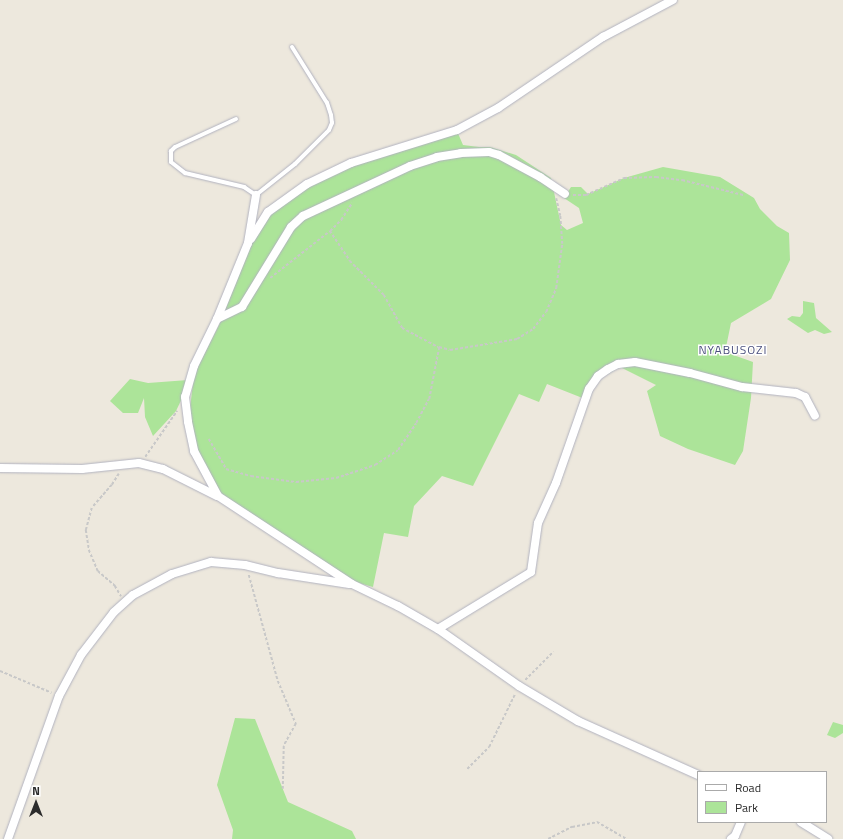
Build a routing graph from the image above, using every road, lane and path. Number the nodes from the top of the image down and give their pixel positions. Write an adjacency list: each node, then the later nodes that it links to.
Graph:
1 (673, 0): 10 (street)
2 (292, 47): 6 (lane)
3 (236, 118): 6 (lane)
4 (555, 189): 5 (street); 12 (street); 13 (path)
5 (565, 194): 7 (path)
6 (256, 195): 10 (street)
7 (743, 195)
8 (353, 202): 9 (path)
9 (330, 231): 11 (path); 13 (path)
10 (248, 243): 12 (street)
11 (265, 282)
12 (217, 319): 20 (street)
13 (439, 347): 16 (path)
14 (178, 410): 17 (path)
15 (815, 416): 24 (street)
16 (209, 439)
17 (144, 458)
18 (129, 463): 19 (street); 20 (street); 23 (path)
19 (0, 468)
20 (218, 496): 22 (street)
21 (245, 565): 22 (street); 23 (street); 31 (path)
22 (352, 584): 24 (street)
23 (125, 601): 28 (street)
24 (438, 629): 27 (street)
25 (553, 652): 27 (path)
26 (0, 671): 28 (path)
27 (519, 686): 29 (path); 30 (street)
28 (59, 696): 34 (street)
29 (467, 769)
30 (697, 775)
31 (282, 789)
32 (741, 823): 37 (street)
33 (803, 823): 38 (street)
34 (8, 839)
35 (548, 839): 36 (path)
36 (626, 839)
37 (731, 839)
38 (828, 839)

